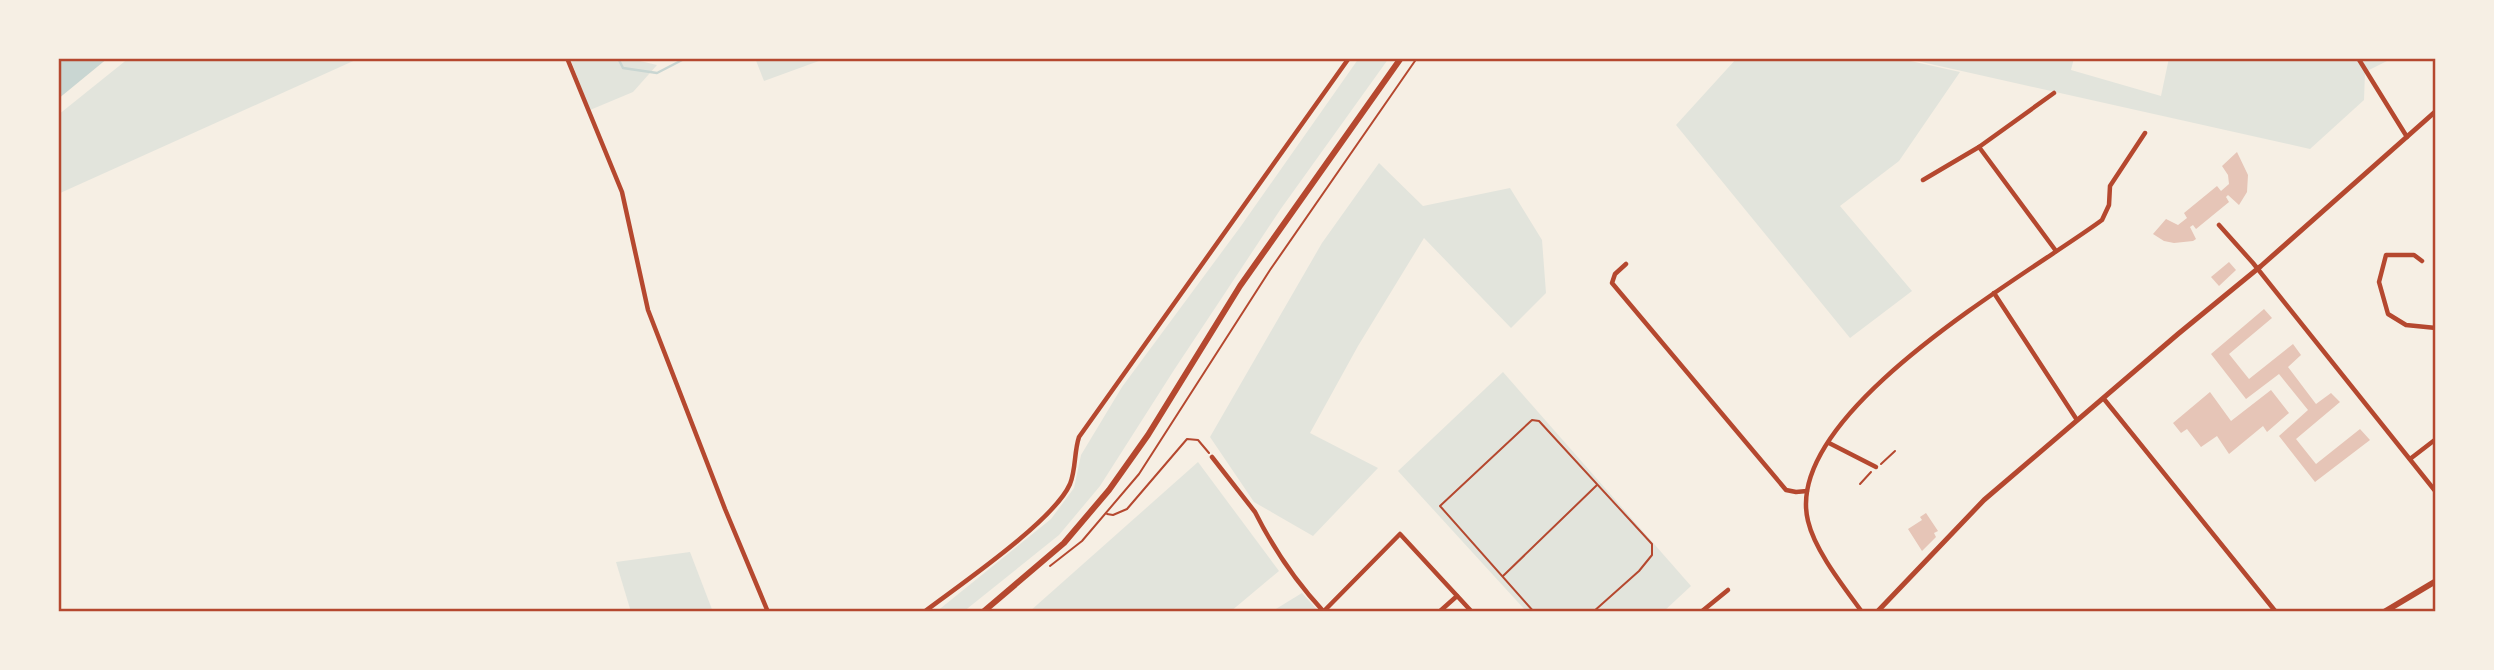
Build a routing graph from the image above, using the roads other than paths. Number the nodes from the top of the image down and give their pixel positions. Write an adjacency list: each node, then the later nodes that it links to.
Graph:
1 (566, 58): 30 (street)
2 (1349, 58): 31 (street)
3 (1401, 58): 32 (main road)
4 (2358, 58): 8 (street)
5 (2054, 93): 9 (street)
6 (2436, 111): 8 (street)
7 (2145, 133): 12 (street)
8 (2407, 137): 15 (street)
9 (1979, 147): 10 (street); 12 (street)
10 (1923, 180)
11 (2219, 225): 15 (street)
12 (2056, 251): 16 (street)
13 (2421, 261): 17 (street)
14 (1626, 264): 25 (street)
15 (2258, 269): 18 (street); 23 (street)
16 (1994, 293): 19 (street); 21 (street)
17 (2436, 328)
18 (2104, 399): 19 (street); 39 (street)
19 (2078, 421): 38 (street)
20 (2436, 439): 23 (street)
21 (1829, 443): 24 (street); 25 (street)
22 (1212, 457): 33 (street)
23 (2410, 459): 26 (street)
24 (1876, 467)
25 (1807, 491): 37 (street)
26 (2436, 492)
27 (2436, 581): 40 (main road)
28 (1728, 590): 36 (street)
29 (1457, 596): 33 (street); 34 (street); 35 (street)
30 (768, 612)
31 (923, 612)
32 (983, 612)
33 (1324, 612)
34 (1439, 612)
35 (1472, 612)
36 (1701, 612)
37 (1862, 612)
38 (1877, 612)
39 (2276, 612)
40 (2384, 612)

